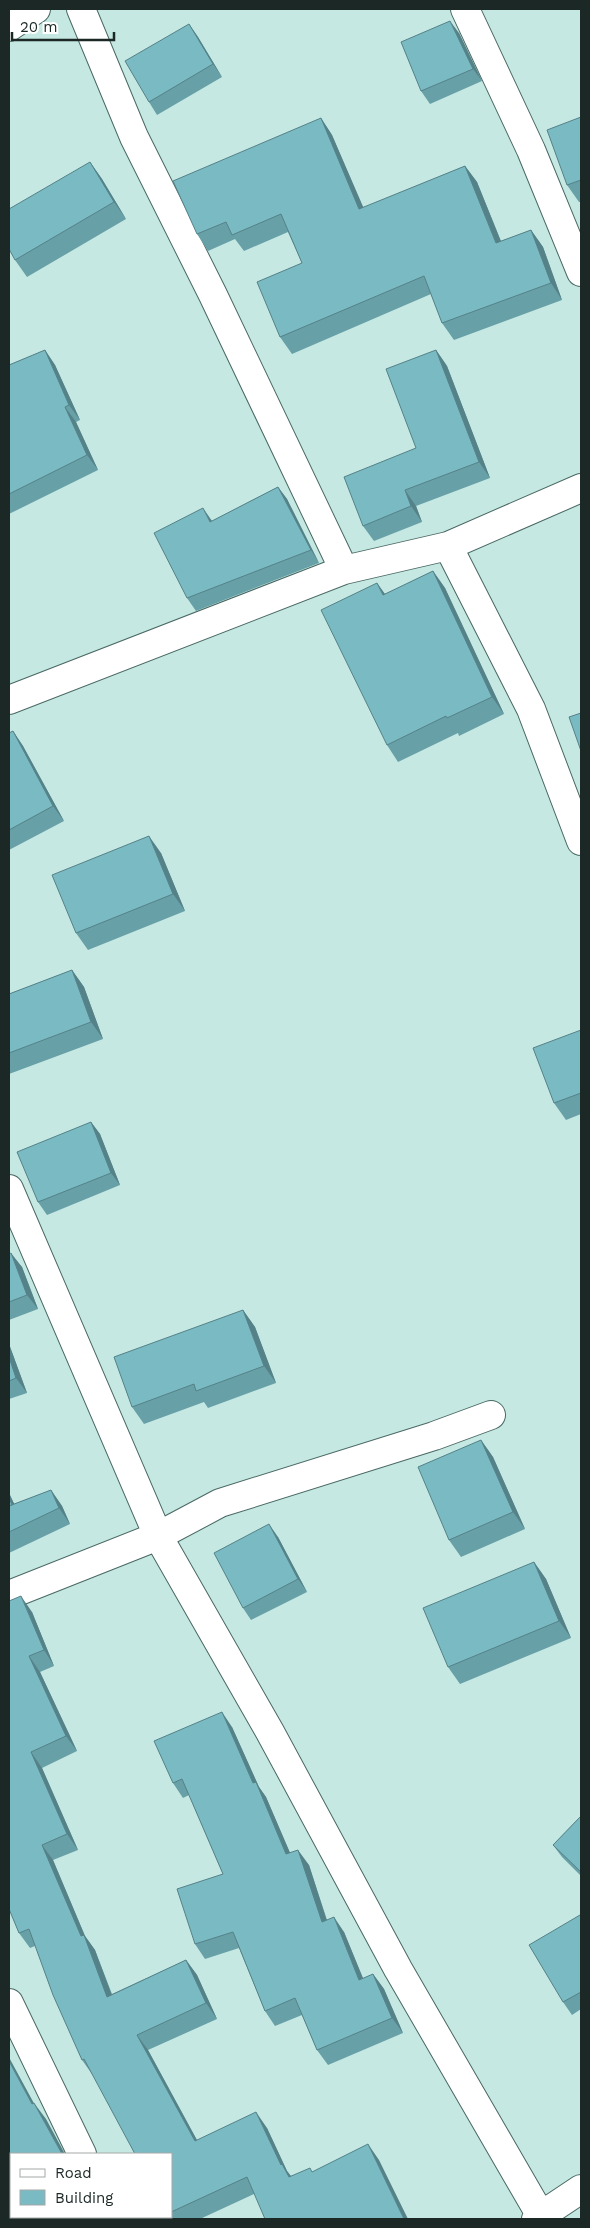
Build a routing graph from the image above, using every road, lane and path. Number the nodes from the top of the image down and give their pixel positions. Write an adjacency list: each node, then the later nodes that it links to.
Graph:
1 (36, 9): 4 (street)
2 (81, 9): 8 (street)
3 (466, 9): 5 (street)
4 (9, 27)
5 (581, 272)
6 (581, 488): 7 (street)
7 (448, 546): 8 (street); 10 (street)
8 (344, 570): 9 (street)
9 (9, 700)
10 (581, 842)
11 (9, 1188): 13 (street)
12 (491, 1415): 13 (street)
13 (158, 1536): 14 (street); 18 (street)
14 (9, 1594)
15 (9, 2003): 16 (street)
16 (82, 2153)
17 (581, 2189): 18 (street)
18 (538, 2218)

